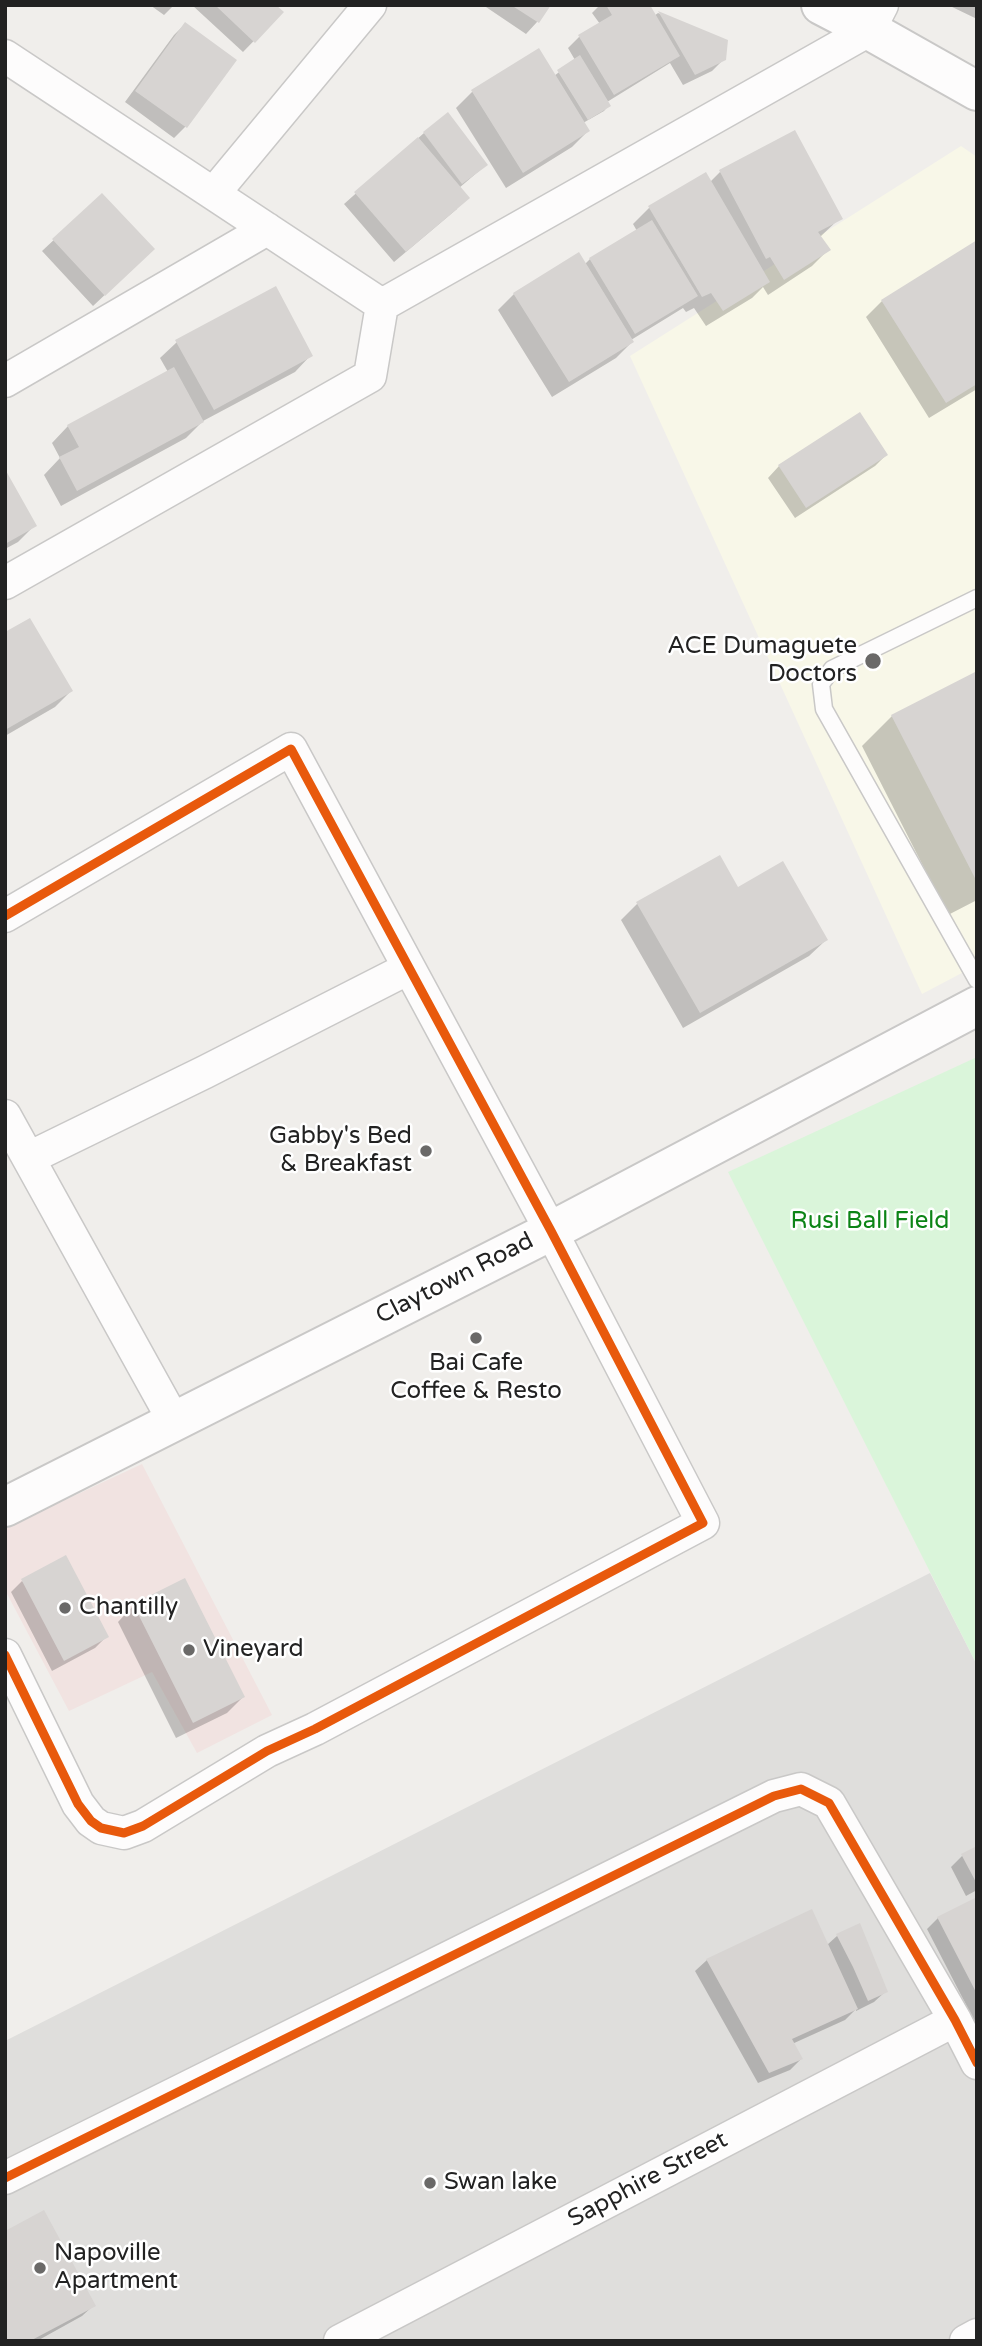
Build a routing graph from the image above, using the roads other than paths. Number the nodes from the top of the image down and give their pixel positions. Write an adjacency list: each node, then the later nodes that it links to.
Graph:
1 (370, 5): 6 (street)
2 (821, 5): 3 (street)
3 (876, 18): 5 (street); 8 (street)
4 (5, 56): 6 (street)
5 (977, 91)
6 (214, 193): 7 (street)
7 (267, 229): 8 (street); 9 (street)
8 (382, 305): 10 (street)
9 (5, 381)
10 (5, 583)
11 (977, 598): 14 (lane)
12 (5, 916): 13 (street)
13 (409, 968): 17 (street); 18 (street)
14 (977, 980)
15 (977, 1006): 18 (street, Claytown Road)
16 (5, 1116): 17 (street)
17 (29, 1158): 19 (street)
18 (551, 1231): 19 (street, Claytown Road); 21 (street)
19 (174, 1421): 20 (street, Claytown Road)
20 (5, 1507)
21 (5, 1655)
22 (955, 2020): 23 (street); 24 (street); 26 (street, Sapphire Street)
23 (977, 2063)
24 (5, 2178)
25 (977, 2335): 27 (street)
26 (340, 2341)
27 (966, 2341)

